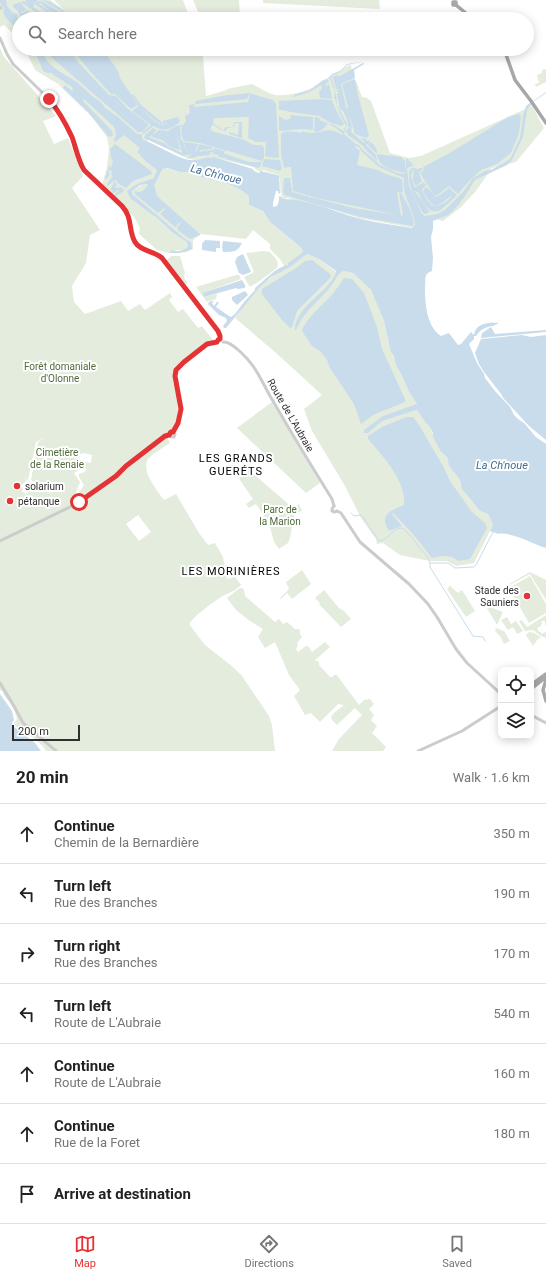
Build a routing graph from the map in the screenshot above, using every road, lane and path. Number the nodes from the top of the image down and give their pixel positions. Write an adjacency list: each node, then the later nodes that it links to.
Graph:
1 (455, 2): 2 (main road)
2 (466, 12)
3 (0, 38): 6 (street)
4 (506, 56): 5 (main road)
5 (546, 123)
6 (221, 340): 7 (street); 13 (street, Route de L'Aubraie)
7 (0, 541)
8 (546, 674): 11 (main road)
9 (546, 678): 12 (main road); 14 (main road)
10 (0, 683): 18 (street)
11 (534, 683)
12 (534, 687)
13 (498, 690)
14 (546, 701)
15 (498, 708): 19 (street)
16 (534, 717): 17 (street)
17 (546, 723)
18 (56, 751)
19 (418, 751)

